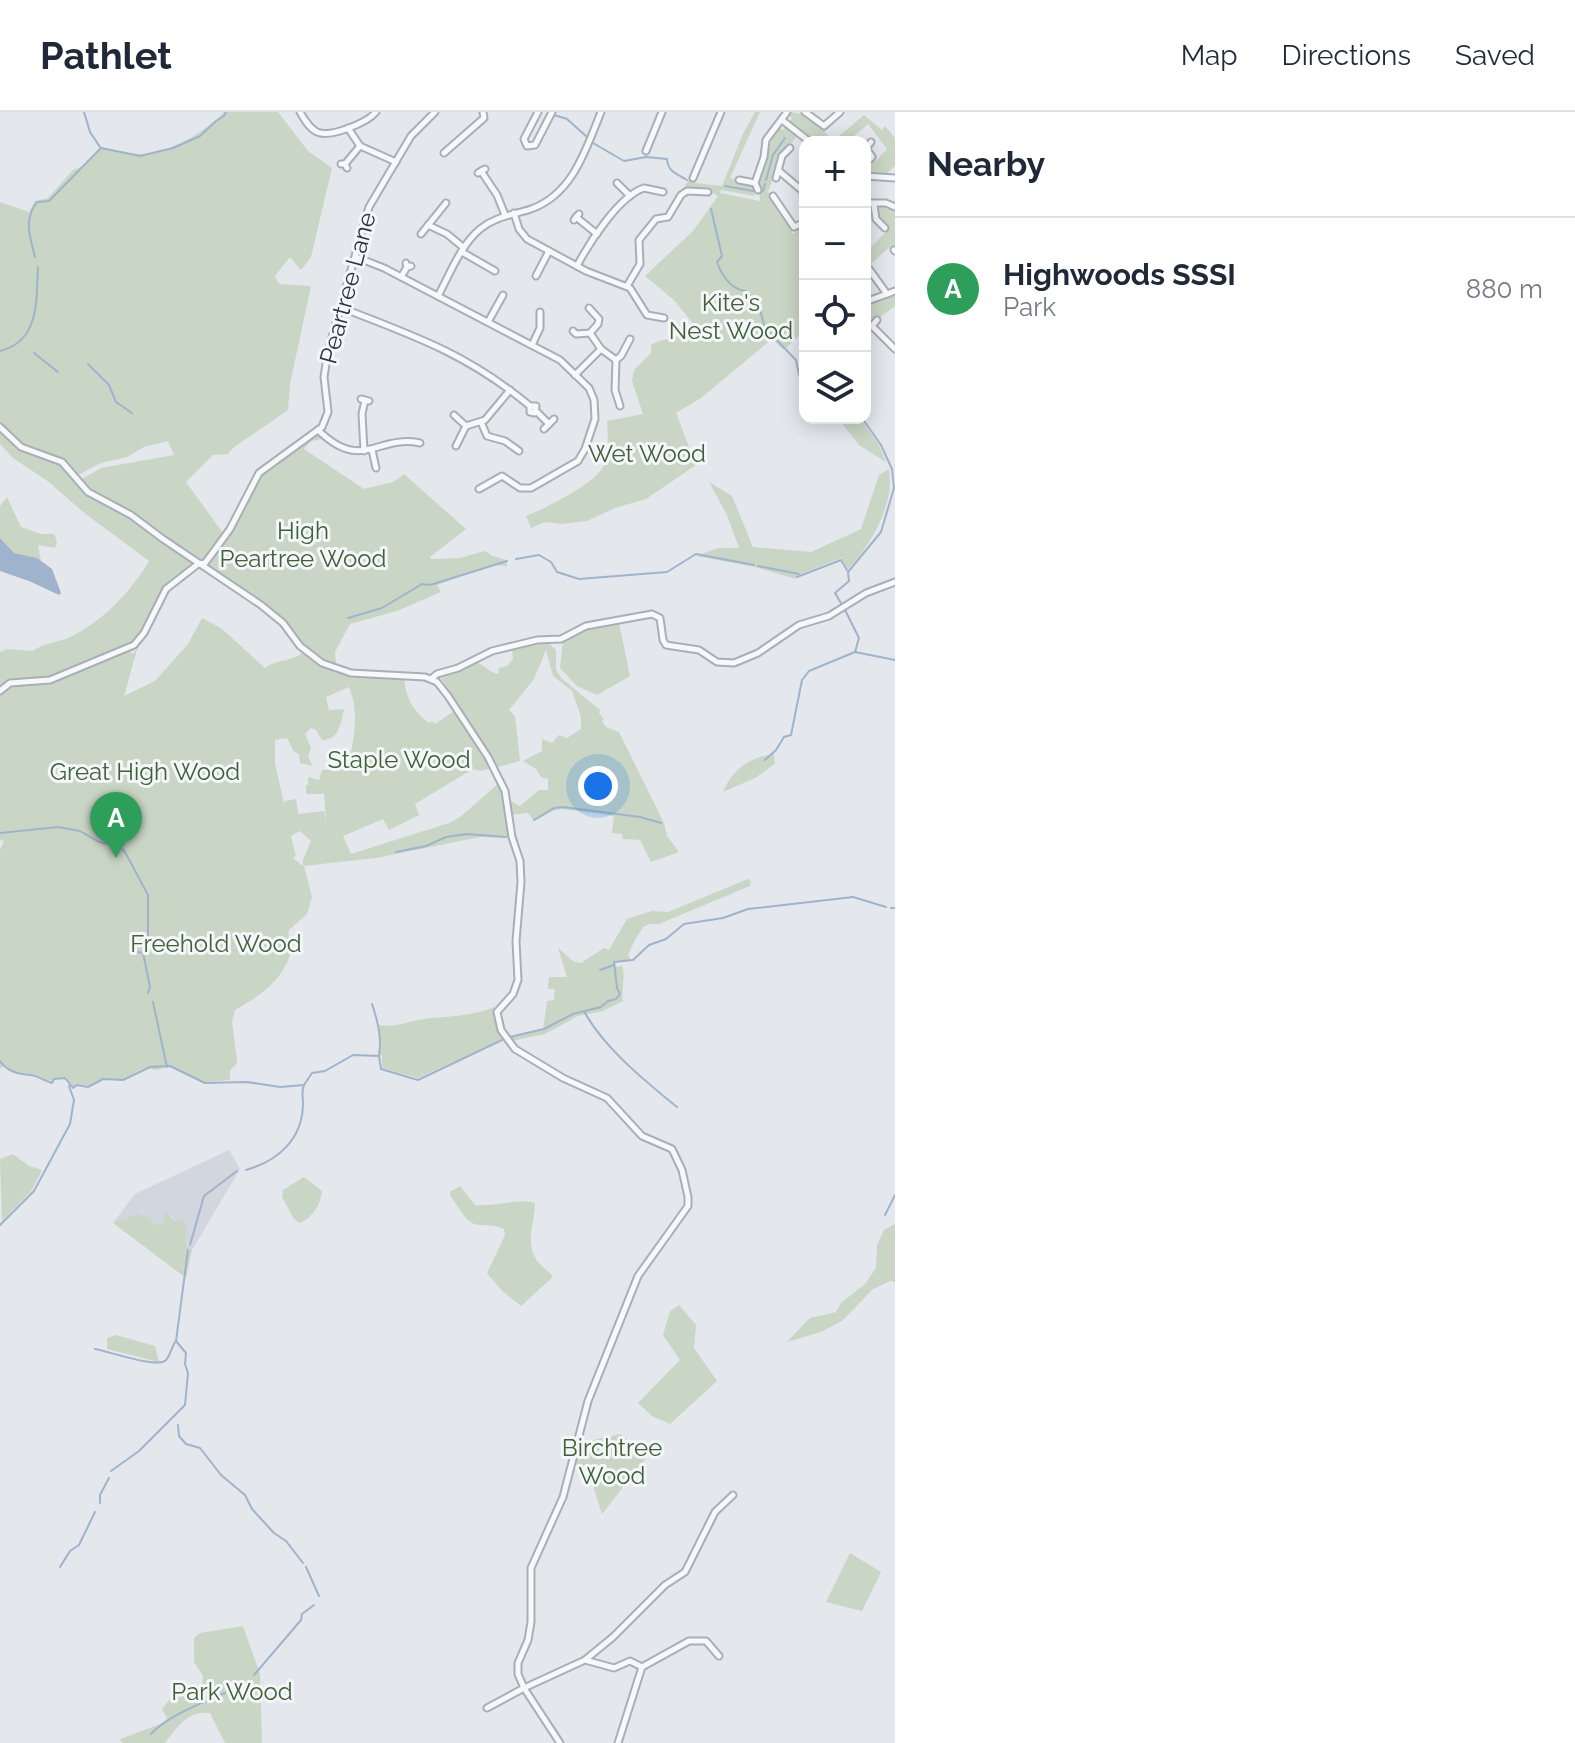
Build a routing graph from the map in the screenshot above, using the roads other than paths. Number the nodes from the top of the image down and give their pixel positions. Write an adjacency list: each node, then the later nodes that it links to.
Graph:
1 (300, 112): 14 (street)
2 (376, 112): 14 (street)
3 (435, 112): 20 (street, Peartree Lane)
4 (483, 112): 19 (street)
5 (538, 112): 6 (street)
6 (552, 112)
7 (601, 112): 39 (street)
8 (662, 112): 18 (street)
9 (721, 112): 24 (street)
10 (787, 112): 13 (street)
11 (805, 112): 12 (street)
12 (840, 114)
13 (782, 120): 15 (street); 26 (street)
14 (348, 128): 16 (street)
15 (802, 136)
16 (360, 146): 20 (street); 21 (street)
17 (790, 148): 28 (street)
18 (646, 151)
19 (444, 153)
20 (396, 162): 51 (street, Peartree Lane)
21 (344, 165)
22 (481, 171): 40 (street)
23 (871, 176): 25 (street)
24 (693, 178)
25 (895, 178)
26 (739, 180)
27 (617, 183): 32 (street)
28 (798, 187)
29 (699, 191): 31 (street); 34 (street); 42 (street)
30 (663, 192): 32 (street)
31 (708, 192)
32 (630, 196): 48 (street)
33 (773, 196): 44 (street)
34 (698, 200)
35 (871, 204): 36 (street)
36 (874, 205): 37 (street); 46 (street)
37 (895, 207)
38 (445, 208): 43 (street)
39 (514, 213): 40 (street); 50 (street)
40 (505, 215): 49 (street)
41 (576, 217): 48 (street)
42 (668, 217): 45 (street); 58 (street)
43 (428, 225): 47 (street); 49 (street)
44 (799, 226)
45 (670, 227)
46 (885, 228)
47 (421, 234)
48 (597, 234): 53 (street)
49 (463, 250): 54 (street); 61 (street)
50 (549, 251): 53 (street); 56 (street)
51 (356, 257): 57 (street); 64 (street, Peartree Lane)
52 (408, 265): 57 (street)
53 (577, 266): 58 (street)
54 (495, 271)
55 (871, 271): 60 (street)
56 (539, 274)
57 (401, 277): 61 (street)
58 (627, 286): 67 (street)
59 (895, 291): 60 (street)
60 (887, 294): 63 (street)
61 (438, 296): 69 (street)
62 (503, 299): 69 (street)
63 (871, 300)
64 (342, 308): 78 (street); 86 (street, Peartree Lane)
65 (589, 308): 70 (street)
66 (539, 315): 73 (street)
67 (664, 318)
68 (877, 320): 75 (street)
69 (488, 322): 73 (street)
70 (590, 333): 71 (street); 74 (street)
71 (574, 334)
72 (630, 339): 76 (street)
73 (532, 345): 77 (street)
74 (601, 349): 76 (street); 77 (street)
75 (895, 349)
76 (616, 360): 80 (street)
77 (575, 375): 93 (street)
78 (510, 390): 82 (street); 83 (street)
79 (365, 400): 91 (street)
80 (620, 406)
81 (452, 414): 84 (street)
82 (481, 422): 84 (street); 89 (street)
83 (549, 424)
84 (466, 426): 88 (street)
85 (0, 427): 94 (street)
86 (318, 430): 91 (street); 94 (street)
87 (422, 443): 90 (street)
88 (459, 443)
89 (518, 446)
90 (372, 450): 91 (street); 92 (street)
91 (364, 451)
92 (376, 468)
93 (482, 484)
94 (201, 564): 96 (street); 97 (street)
95 (895, 582): 96 (street)
96 (431, 679): 102 (street)
97 (0, 691)
98 (733, 1495): 100 (street)
99 (719, 1656): 101 (street)
100 (585, 1660): 101 (street); 102 (street)
101 (642, 1667): 105 (street)
102 (524, 1688): 103 (street); 104 (street)
103 (487, 1708)
104 (560, 1743)
105 (618, 1743)

